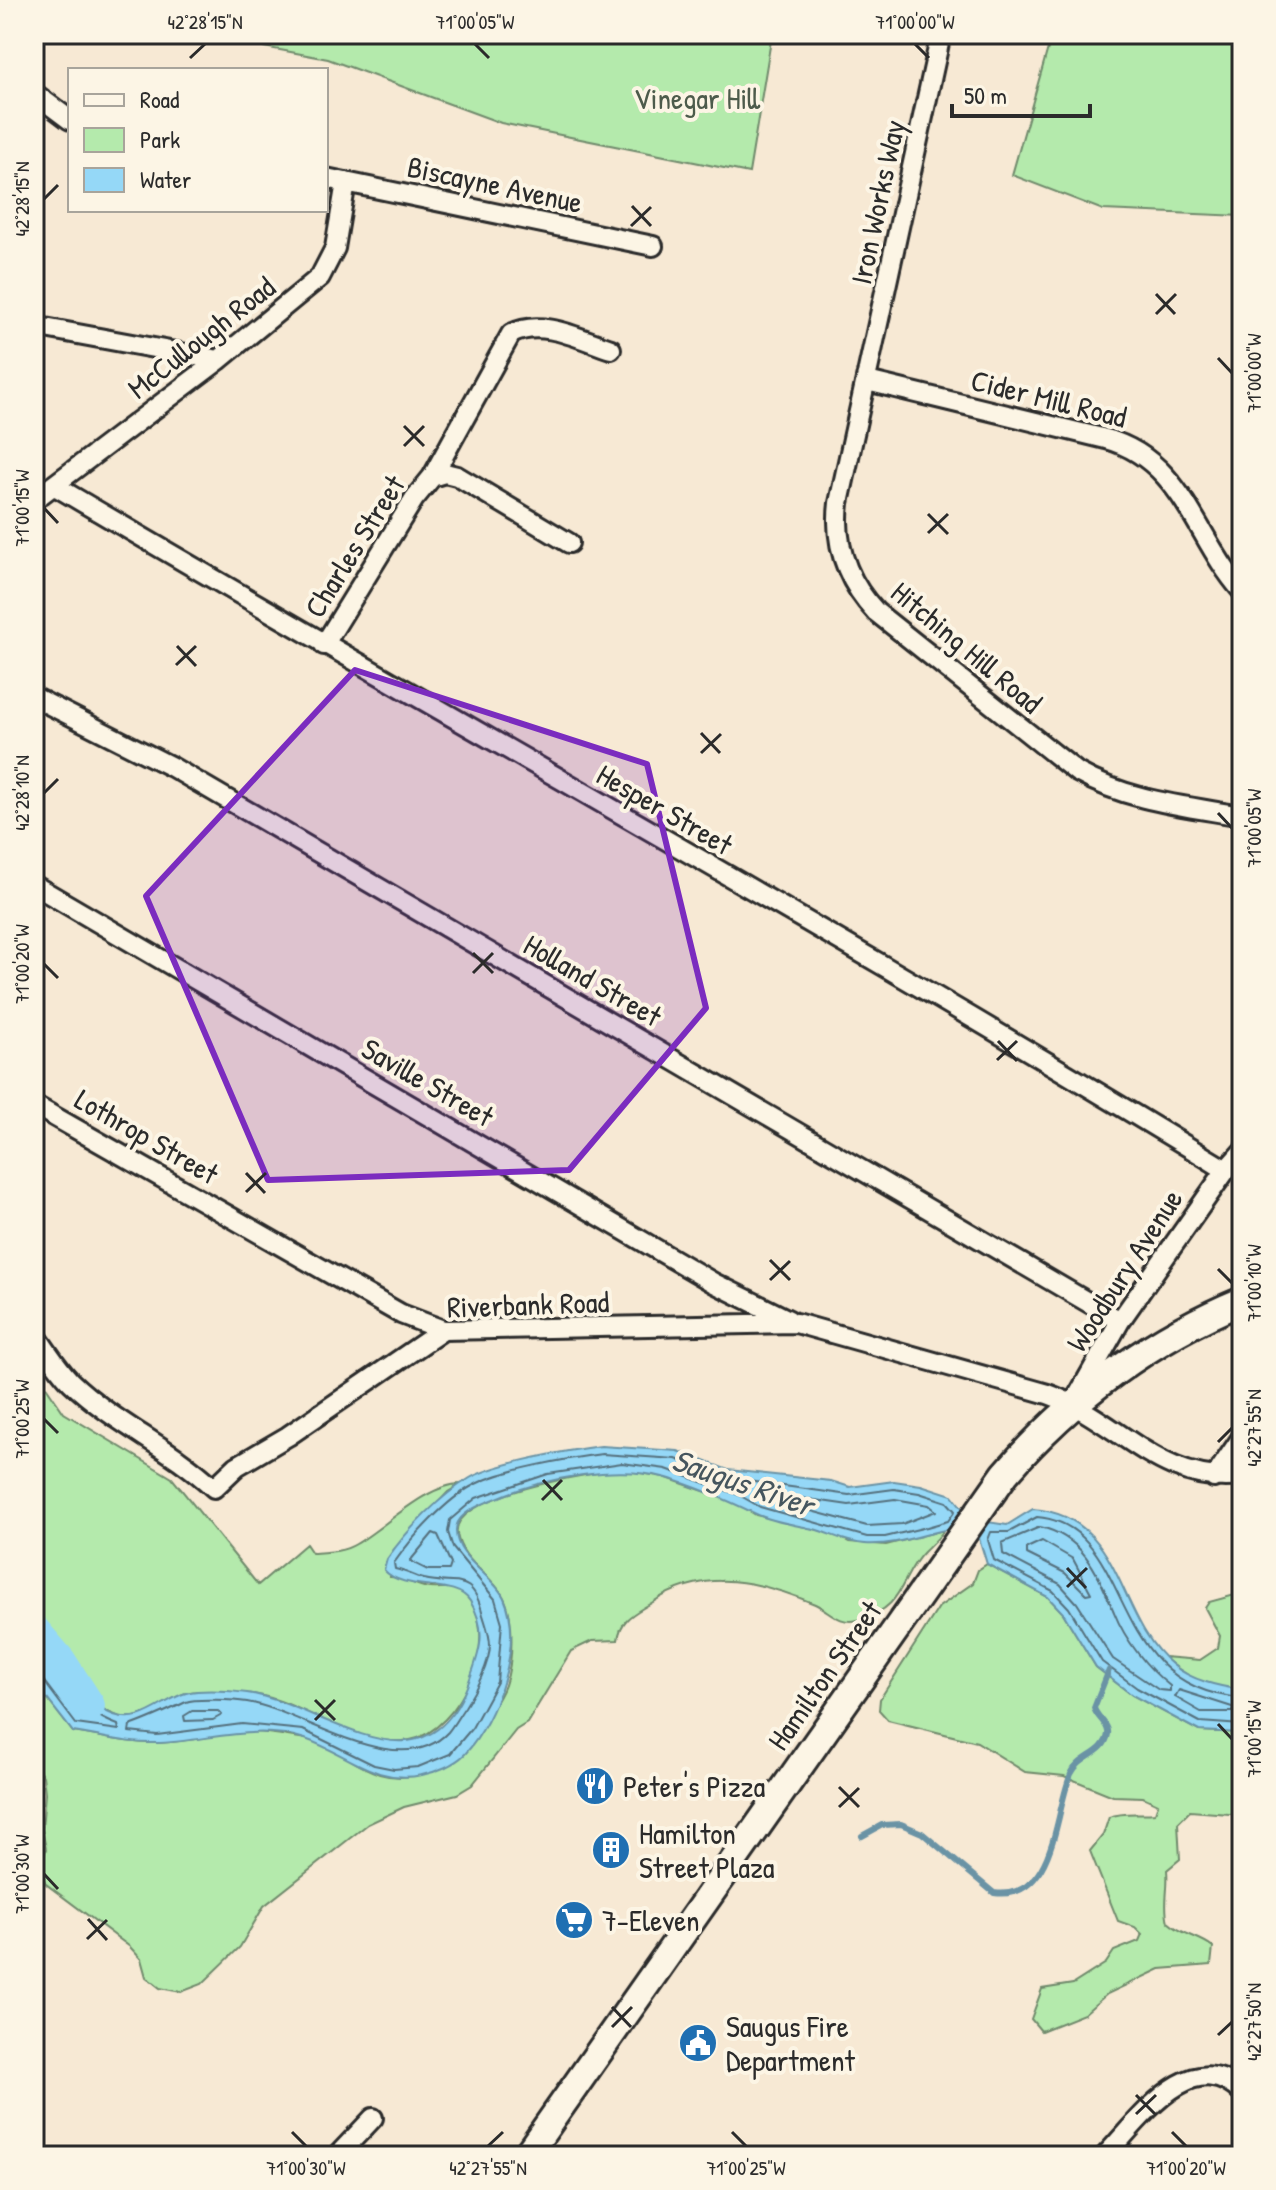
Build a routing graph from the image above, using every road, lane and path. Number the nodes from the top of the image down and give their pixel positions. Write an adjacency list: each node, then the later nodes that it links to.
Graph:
1 (941, 34): 10 (street, Iron Works Way)
2 (34, 93): 3 (street)
3 (68, 118)
4 (328, 178): 5 (street, Biscayne Avenue)
5 (346, 182): 6 (street, Biscayne Avenue); 9 (street, McCullough Road)
6 (653, 246)
7 (34, 326): 9 (street)
8 (611, 349): 11 (street, Charles Street)
9 (219, 360): 12 (street, McCullough Road)
10 (867, 381): 15 (street, Cider Mill Road); 18 (street, Hitching Hill Road)
11 (432, 477): 14 (street); 16 (street, Charles Street)
12 (55, 486): 13 (street, McCullough Road); 16 (street, Hesper Street)
13 (34, 500)
14 (569, 543)
15 (1242, 591)
16 (324, 645): 22 (street, Hesper Street)
17 (35, 700): 24 (street, Holland Street)
18 (1242, 816)
19 (34, 885): 25 (street, Saville Street)
20 (34, 1105): 26 (street, Lothrop Street)
21 (1242, 1152): 22 (street)
22 (1226, 1170): 24 (street, Woodbury Avenue)
23 (1242, 1301): 28 (main road, Hamilton Street)
24 (1120, 1321): 28 (street, Woodbury Avenue)
25 (796, 1323): 26 (street, Riverbank Road); 28 (street, Riverbank Road)
26 (443, 1330): 27 (street, Riverbank Road)
27 (34, 1333)
28 (1073, 1403): 31 (street, Riverbank Road); 34 (main road, Hamilton Street)
29 (1242, 1437): 31 (street)
30 (1242, 1476): 31 (street, Riverbank Road)
31 (1214, 1478)
32 (1242, 2093): 36 (street)
33 (373, 2118): 35 (street)
34 (529, 2155)
35 (337, 2156)
36 (1105, 2156)

